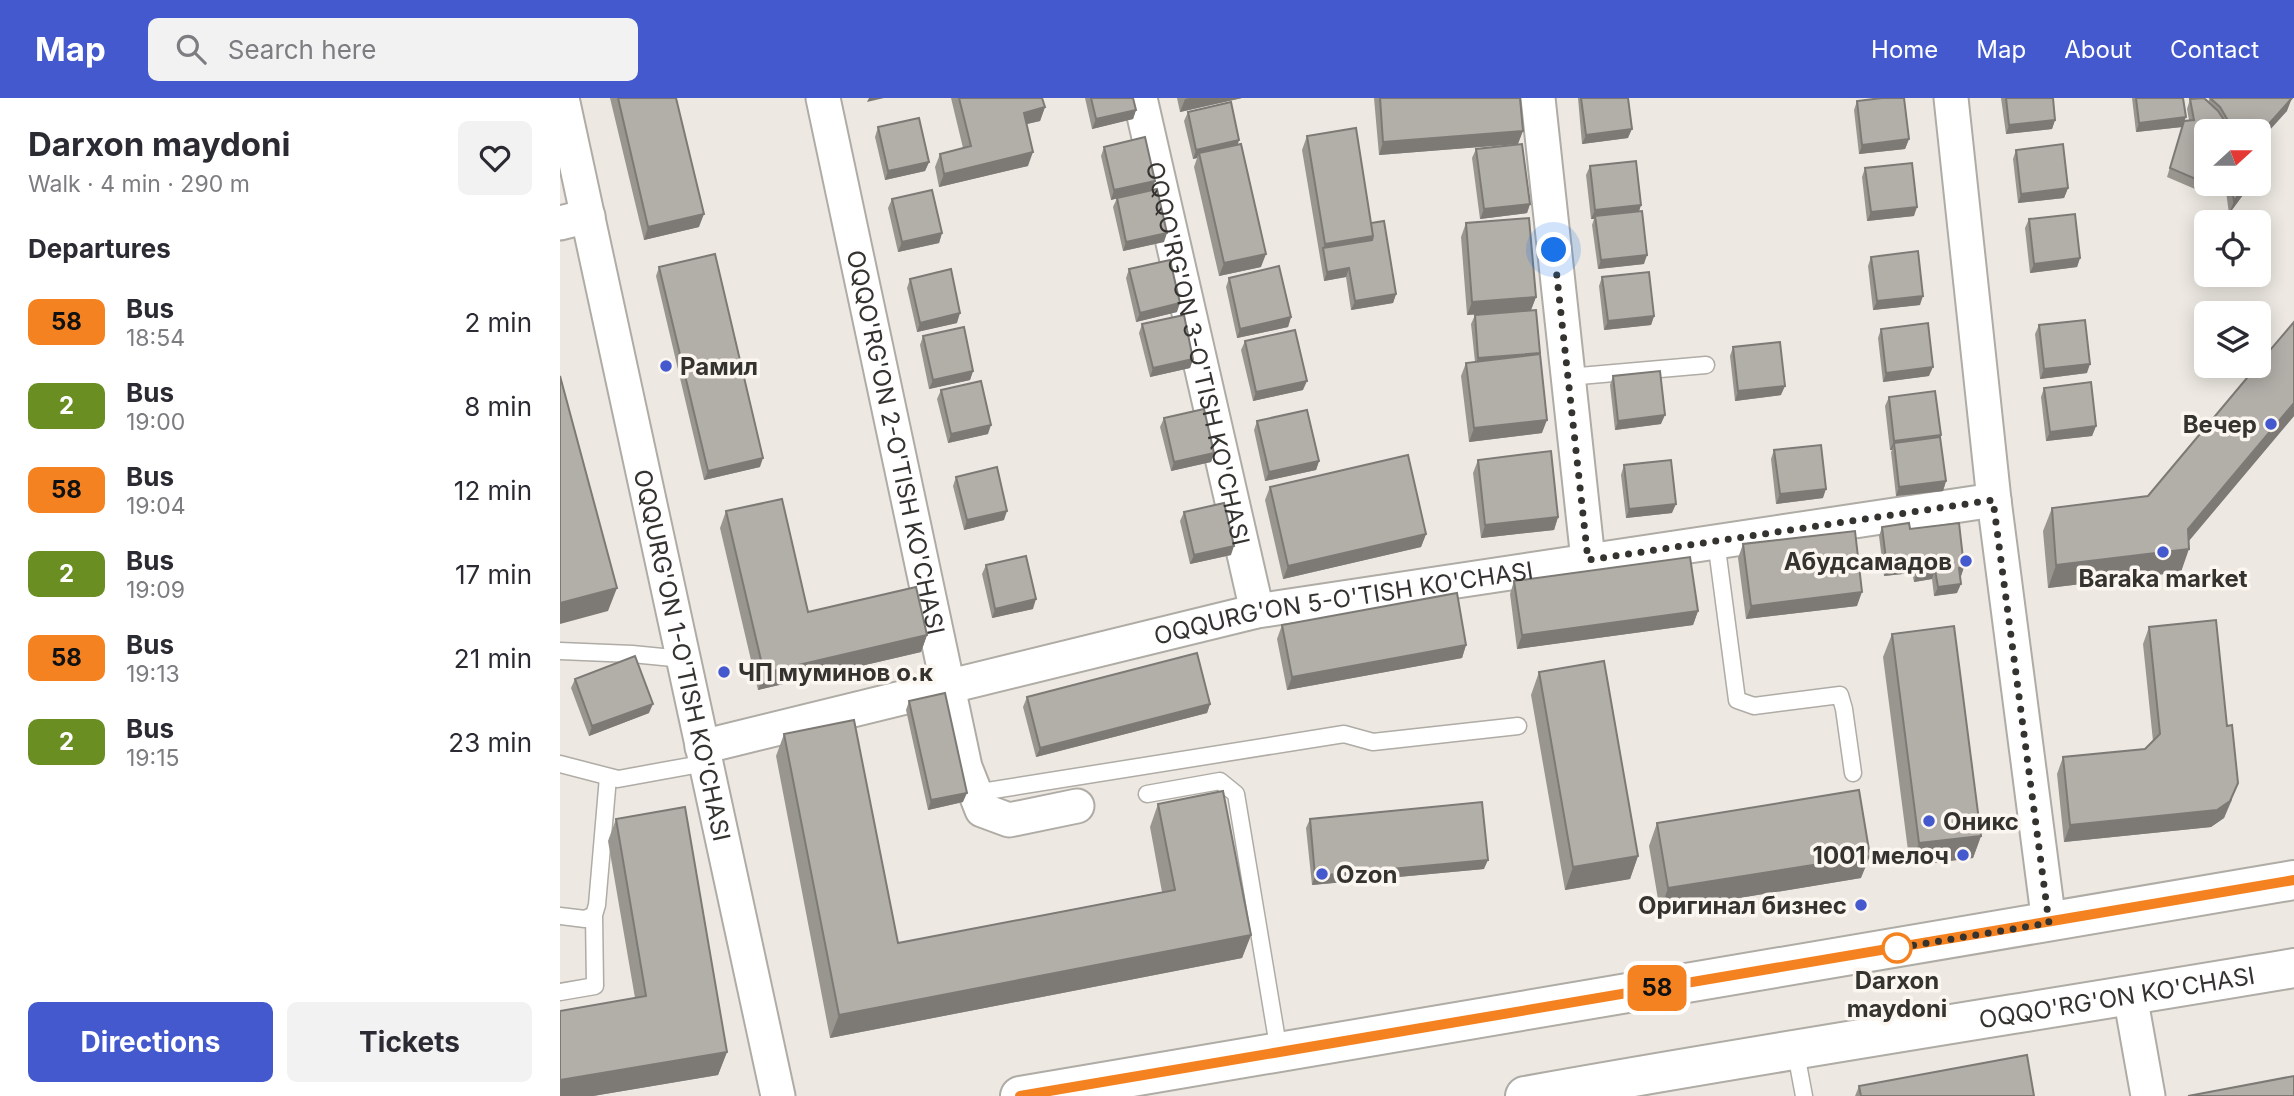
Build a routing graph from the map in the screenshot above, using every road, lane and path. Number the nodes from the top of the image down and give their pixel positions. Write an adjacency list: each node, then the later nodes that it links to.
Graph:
1 (562, 98): 6 (street, OQQURG'ON 1-O'TISH KO'CHASI)
2 (823, 98): 15 (street, OQQO'RG'ON 2-O'TISH KO'CHASI)
3 (1140, 98): 12 (street, OQQO'RG'ON 3-O'TISH KO'CHASI)
4 (1538, 98): 8 (street)
5 (1951, 98): 9 (street)
6 (574, 219): 14 (street, OQQURG'ON 1-O'TISH KO'CHASI)
7 (1706, 365): 8 (lane)
8 (1568, 377): 11 (street)
9 (1993, 500): 10 (street, OQQURG'ON 5-O'TISH KO'CHASI); 27 (street)
10 (1716, 541): 11 (street, OQQURG'ON 5-O'TISH KO'CHASI); 19 (lane)
11 (1588, 560): 12 (street, OQQURG'ON 5-O'TISH KO'CHASI)
12 (1257, 611): 15 (street, OQQURG'ON 5-O'TISH KO'CHASI)
13 (560, 651): 14 (lane)
14 (683, 659): 17 (street, OQQURG'ON 1-O'TISH KO'CHASI)
15 (950, 686): 17 (street, OQQURG'ON 5-O'TISH KO'CHASI); 21 (street, OQQO'RG'ON 2-O'TISH KO'CHASI)
16 (1518, 726): 21 (lane)
17 (704, 755): 20 (lane); 34 (street, OQQURG'ON 1-O'TISH KO'CHASI)
18 (560, 764): 20 (lane)
19 (1853, 773)
20 (608, 776): 25 (lane)
21 (975, 793): 23 (street, OQQO'RG'ON 2-O'TISH KO'CHASI)
22 (1147, 794): 32 (lane)
23 (1077, 806)
24 (2294, 880): 27 (main road)
25 (594, 915): 26 (lane); 29 (lane)
26 (560, 916)
27 (2049, 923): 32 (main road)
28 (2294, 968): 30 (main road, OQQO'RG'ON KO'CHASI)
29 (560, 992)
30 (2130, 995): 31 (main road, OQQO'RG'ON KO'CHASI); 38 (street)
31 (1794, 1048): 36 (main road, OQQO'RG'ON KO'CHASI); 37 (lane)
32 (1279, 1052): 33 (main road)
33 (1149, 1085): 35 (main road)
34 (778, 1096)
35 (1020, 1096)
36 (1525, 1096)
37 (1804, 1096)
38 (2148, 1096)

